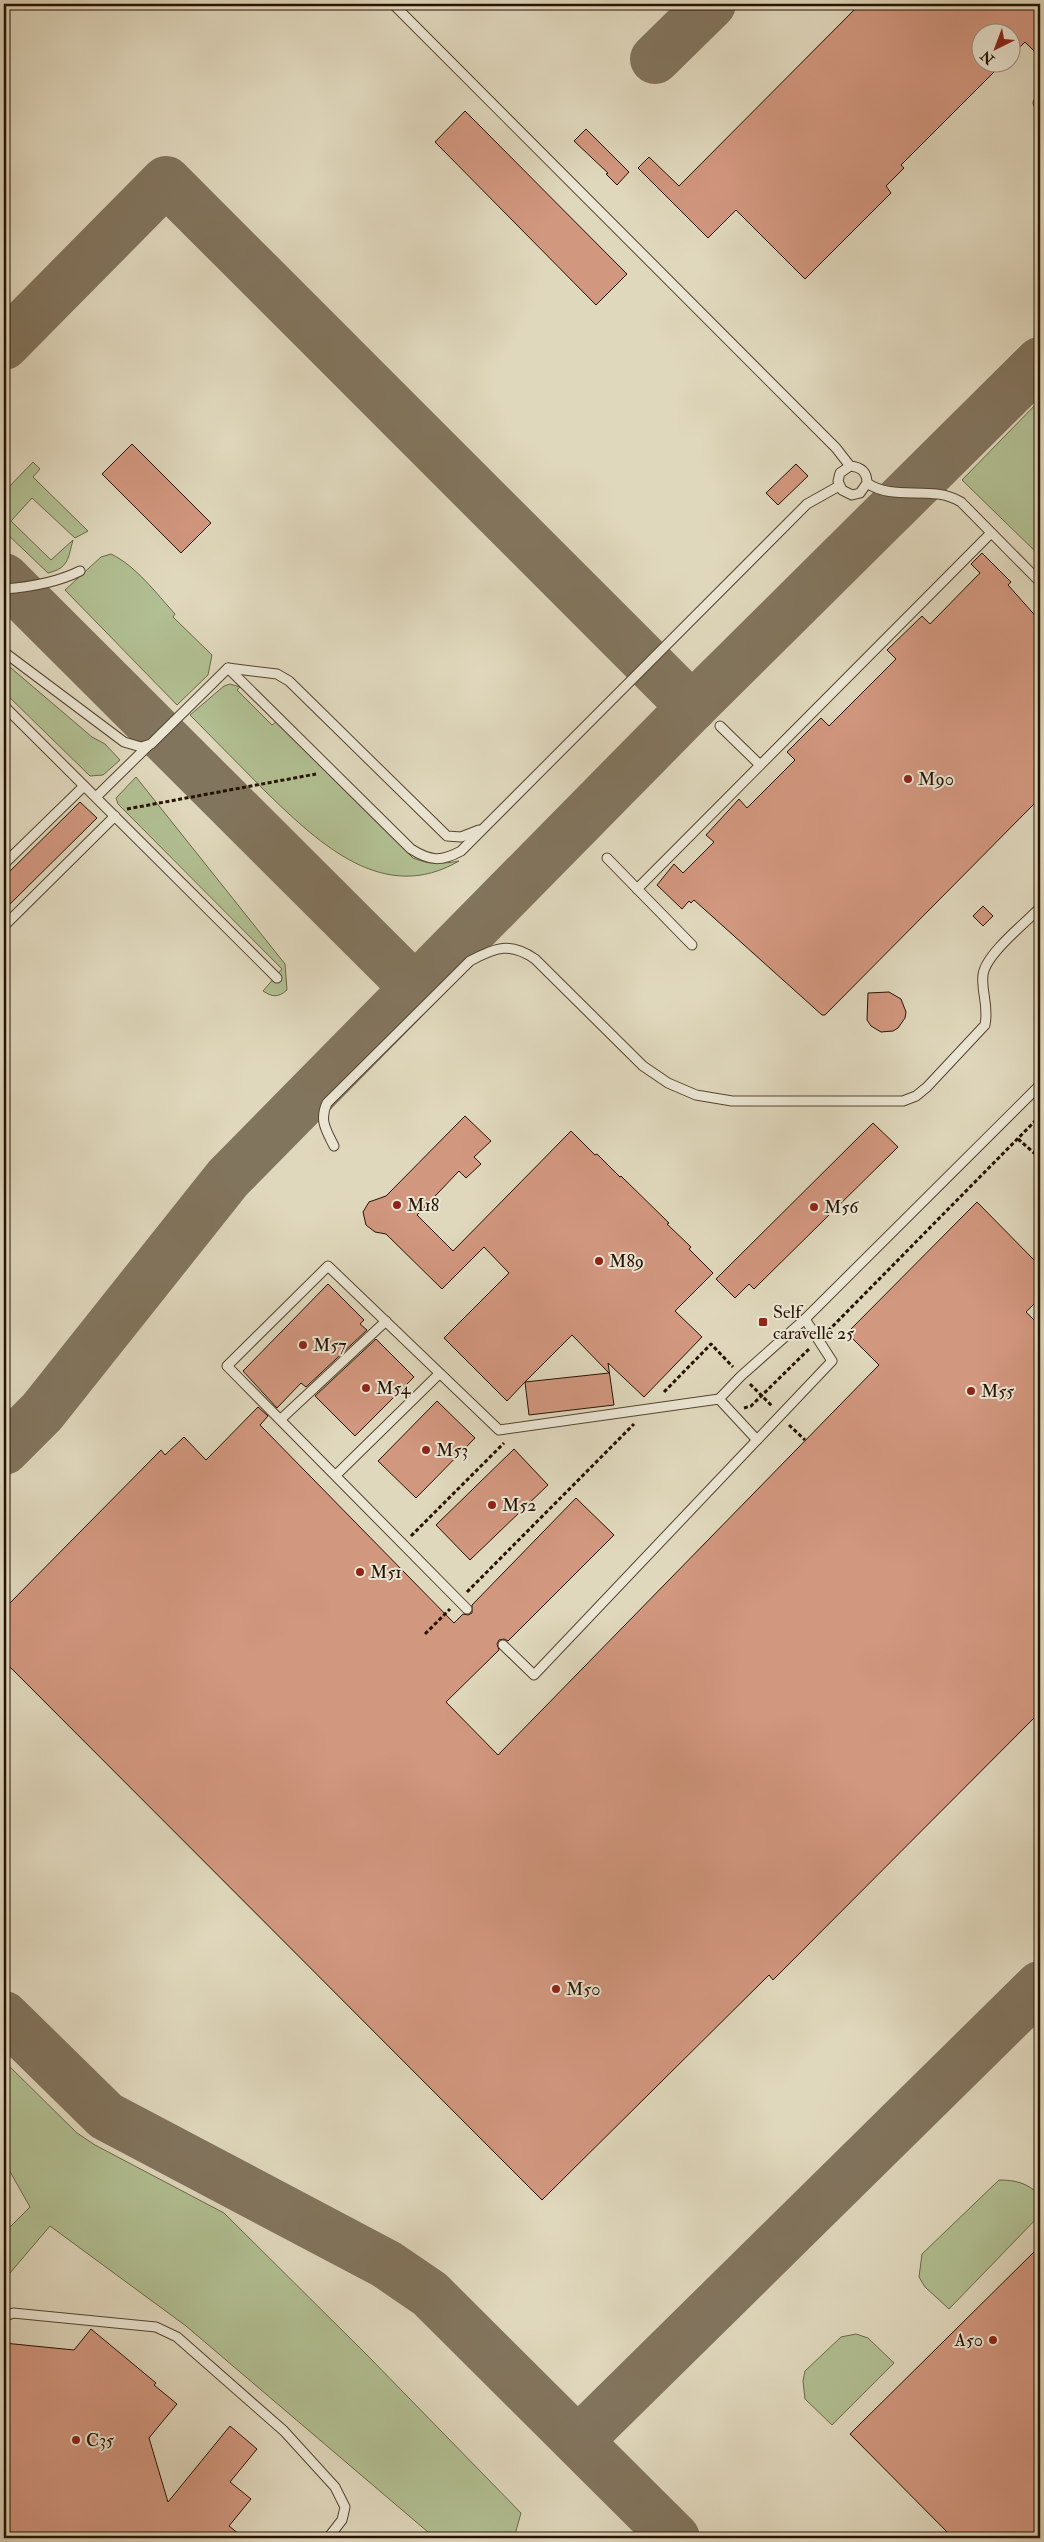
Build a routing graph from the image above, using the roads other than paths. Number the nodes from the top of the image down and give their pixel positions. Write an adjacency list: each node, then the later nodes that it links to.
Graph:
1 (393, 4): 2 (lane)
2 (850, 466): 3 (lane); 4 (lane)
3 (867, 483): 4 (lane); 5 (lane)
4 (839, 486): 18 (lane)
5 (991, 532): 7 (lane); 14 (lane)
6 (80, 570): 8 (lane)
7 (1040, 582)
8 (4, 589)
9 (4, 652): 13 (lane)
10 (228, 668): 13 (lane); 18 (lane); 18 (lane)
11 (4, 706): 15 (lane)
12 (720, 726): 14 (lane)
13 (151, 744): 16 (lane)
14 (760, 765): 21 (lane)
15 (84, 786): 16 (lane); 20 (lane)
16 (96, 797): 17 (lane)
17 (114, 816): 23 (lane); 25 (lane)
18 (483, 828)
19 (607, 858): 21 (lane)
20 (4, 864)
21 (637, 888): 24 (lane)
22 (1040, 908): 27 (lane)
23 (4, 926)
24 (692, 945)
25 (276, 978)
26 (1040, 1085): 28 (lane)
27 (334, 1146)
28 (805, 1319): 31 (lane); 33 (lane)
29 (386, 1321): 30 (lane); 32 (lane); 32 (lane)
30 (439, 1374): 31 (lane); 34 (lane)
31 (719, 1400): 33 (lane)
32 (281, 1419): 34 (lane)
33 (757, 1440): 36 (lane)
34 (336, 1475): 35 (lane)
35 (468, 1609)
36 (503, 1645)
37 (4, 2317): 38 (lane)
38 (328, 2538)

